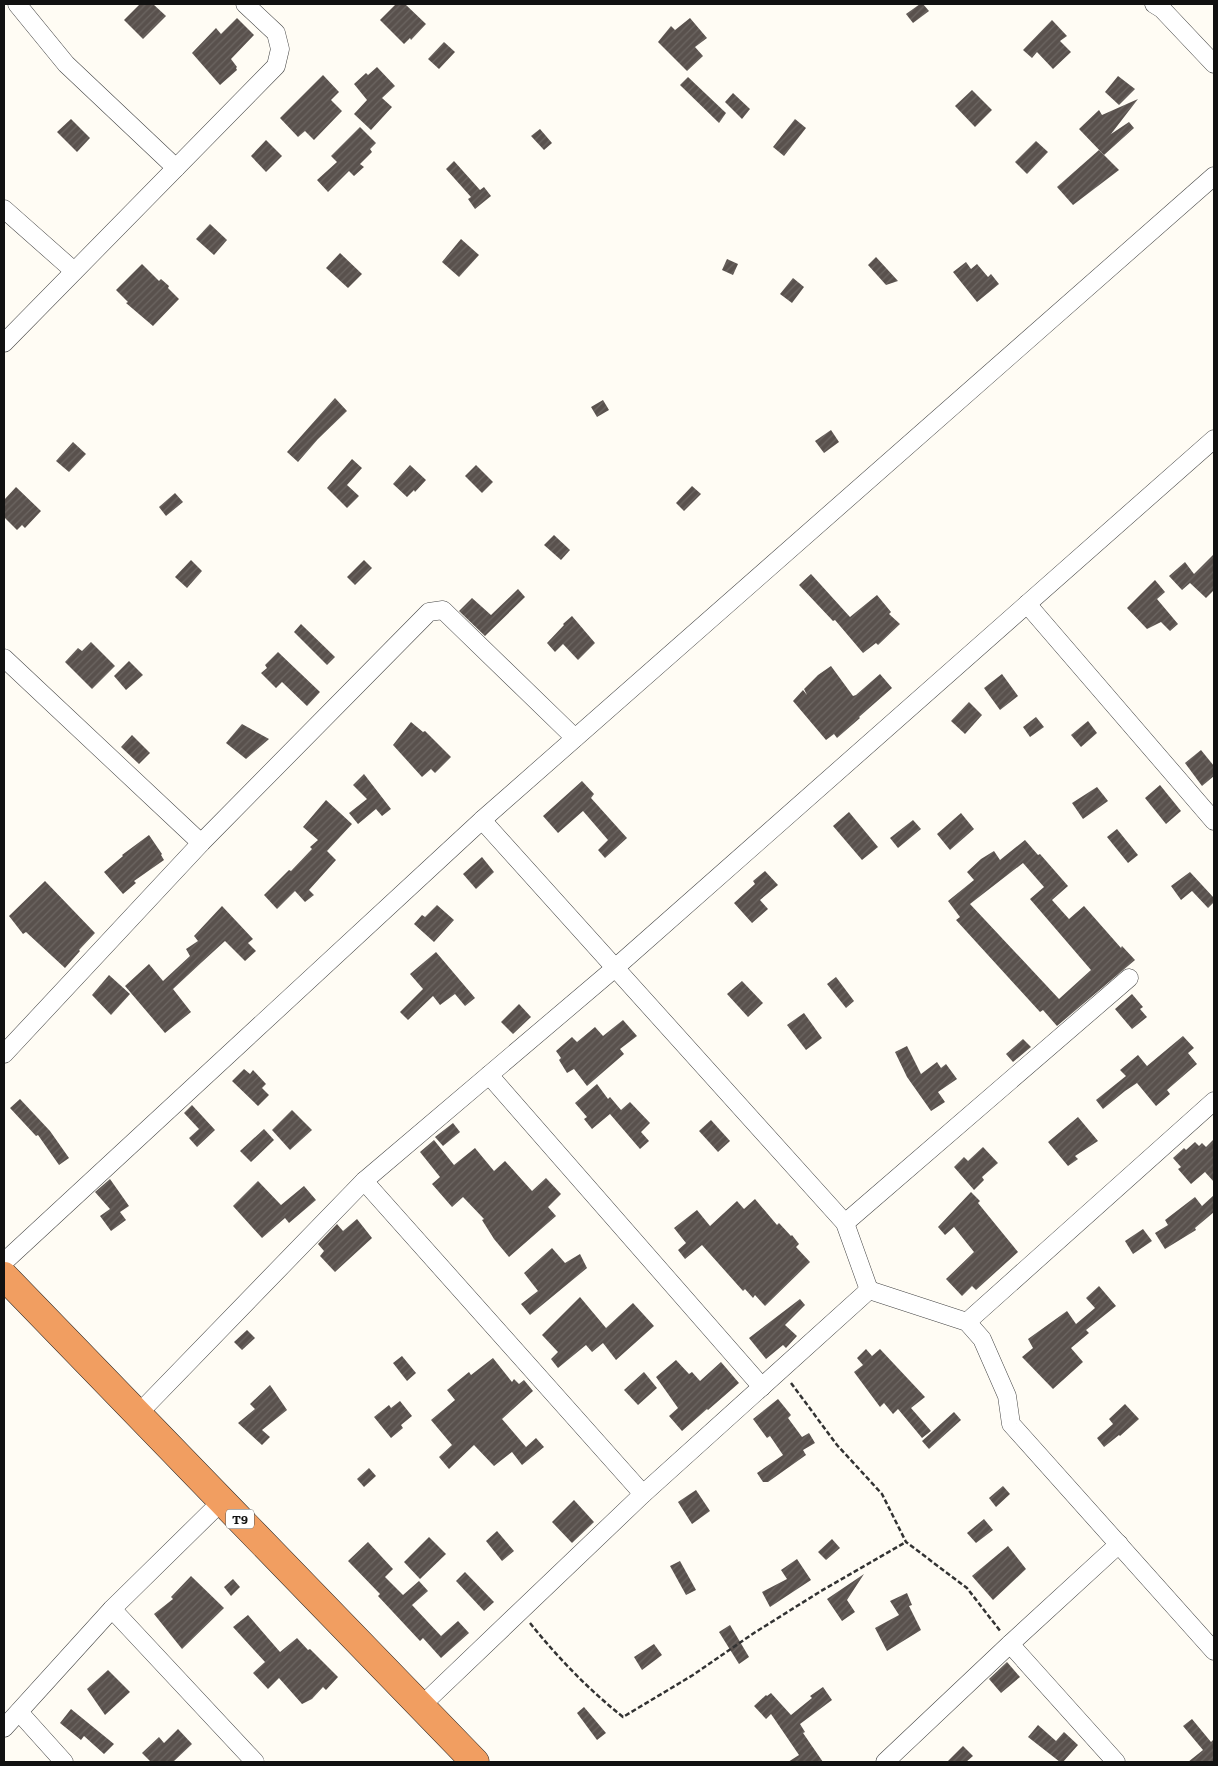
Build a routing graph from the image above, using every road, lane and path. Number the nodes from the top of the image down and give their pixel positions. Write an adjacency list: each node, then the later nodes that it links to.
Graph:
1 (17, 4): 5 (street)
2 (245, 4): 5 (street)
3 (1154, 4): 4 (street)
4 (1214, 64)
5 (176, 168): 8 (street)
6 (1214, 176): 13 (street)
7 (4, 209): 8 (street)
8 (74, 271): 9 (street)
9 (4, 343)
10 (1214, 439): 11 (street)
11 (1027, 604): 15 (street); 17 (street)
12 (4, 658): 16 (street)
13 (575, 738): 14 (street); 16 (street)
14 (482, 820): 17 (street); 24 (street)
15 (1214, 821)
16 (201, 843): 19 (street)
17 (615, 968): 20 (street); 23 (street)
18 (1129, 978): 23 (street)
19 (4, 1054)
20 (489, 1075): 22 (street); 29 (street)
21 (1214, 1101): 27 (street)
22 (364, 1181): 30 (street); 31 (street)
23 (845, 1223): 26 (street)
24 (4, 1262)
25 (4, 1276): 30 (highway, T9)
26 (869, 1290): 27 (street); 28 (street)
27 (967, 1322): 34 (street)
28 (781, 1370): 29 (street); 33 (path)
29 (762, 1387): 31 (street)
30 (138, 1414): 32 (highway, T9)
31 (642, 1494): 39 (street)
32 (222, 1501): 35 (street); 39 (highway, T9)
33 (906, 1542): 36 (path); 37 (path)
34 (1119, 1544): 37 (street); 38 (street)
35 (112, 1609): 40 (street); 44 (street)
36 (526, 1619)
37 (1010, 1644): 42 (street); 46 (street)
38 (1214, 1651)
39 (421, 1706): 45 (highway, T9)
40 (19, 1712): 41 (street); 43 (street)
41 (4, 1728)
42 (1107, 1759)
43 (64, 1762)
44 (255, 1762)
45 (476, 1762)
46 (885, 1762)

